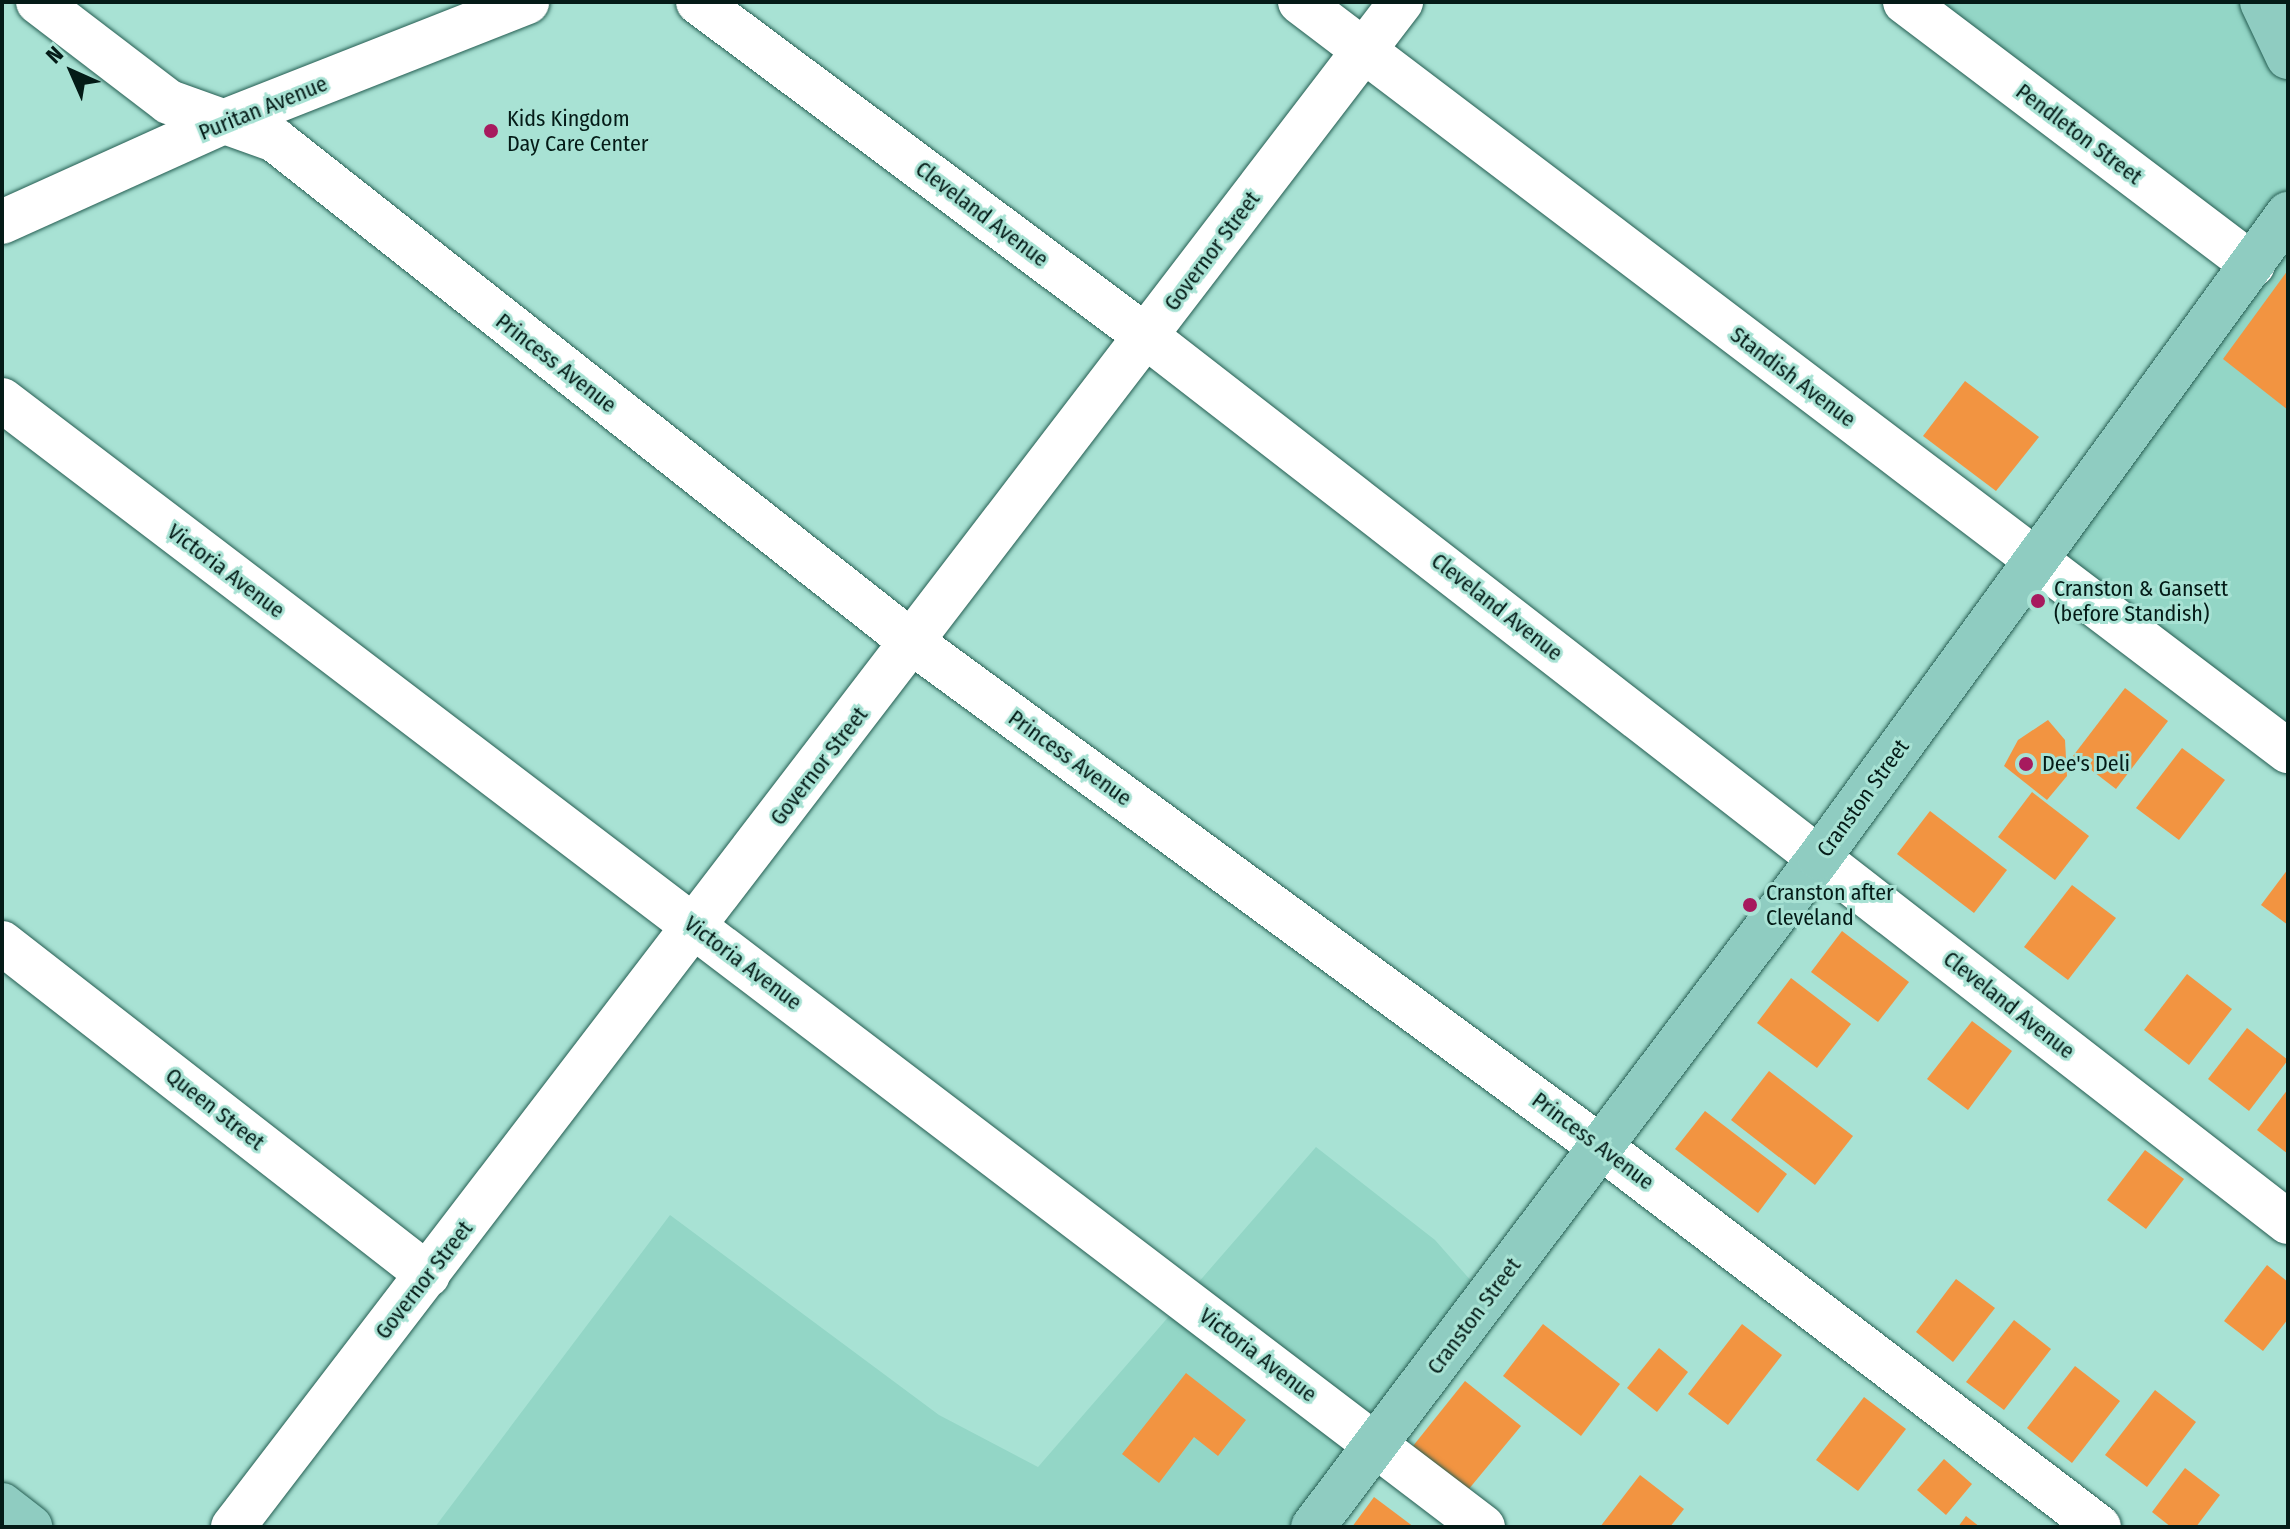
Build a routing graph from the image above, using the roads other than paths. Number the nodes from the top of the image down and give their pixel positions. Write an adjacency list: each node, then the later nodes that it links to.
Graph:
1 (38, 2): 10 (street, Princess Avenue)
2 (527, 2): 10 (street, Puritan Avenue)
3 (698, 2): 14 (street, Cleveland Avenue)
4 (1300, 2): 8 (street, Standish Avenue)
5 (1401, 2): 8 (street, Governor Street)
6 (1905, 2): 13 (street, Pendleton Street)
7 (2262, 2): 9 (main road)
8 (1364, 51): 14 (street, Governor Street); 16 (street, Standish Avenue)
9 (2288, 57)
10 (223, 122): 12 (street, Puritan Avenue); 17 (street, Princess Avenue)
11 (2288, 214): 13 (main road, Cranston Street)
12 (2, 222)
13 (2253, 265): 16 (main road, Cranston Street)
14 (1147, 337): 17 (street, Governor Street); 19 (street, Cleveland Avenue)
15 (2, 400): 20 (street, Victoria Avenue)
16 (2036, 561): 18 (street, Standish Avenue); 19 (main road, Cranston Street)
17 (913, 643): 20 (street, Governor Street); 22 (street, Princess Avenue)
18 (2288, 751)
19 (1819, 858): 22 (main road, Cranston Street); 23 (street, Cleveland Avenue)
20 (695, 926): 24 (street, Governor Street); 25 (street, Victoria Avenue)
21 (2, 943): 24 (street, Queen Street)
22 (1602, 1148): 25 (main road, Cranston Street); 31 (street, Princess Avenue)
23 (2288, 1222)
24 (428, 1275): 28 (street, Governor Street)
25 (1376, 1445): 29 (main road, Cranston Street); 30 (street, Victoria Avenue)
26 (2, 1505): 27 (main road)
27 (30, 1527)
28 (233, 1527)
29 (1313, 1527)
30 (1483, 1527)
31 (2099, 1527)

